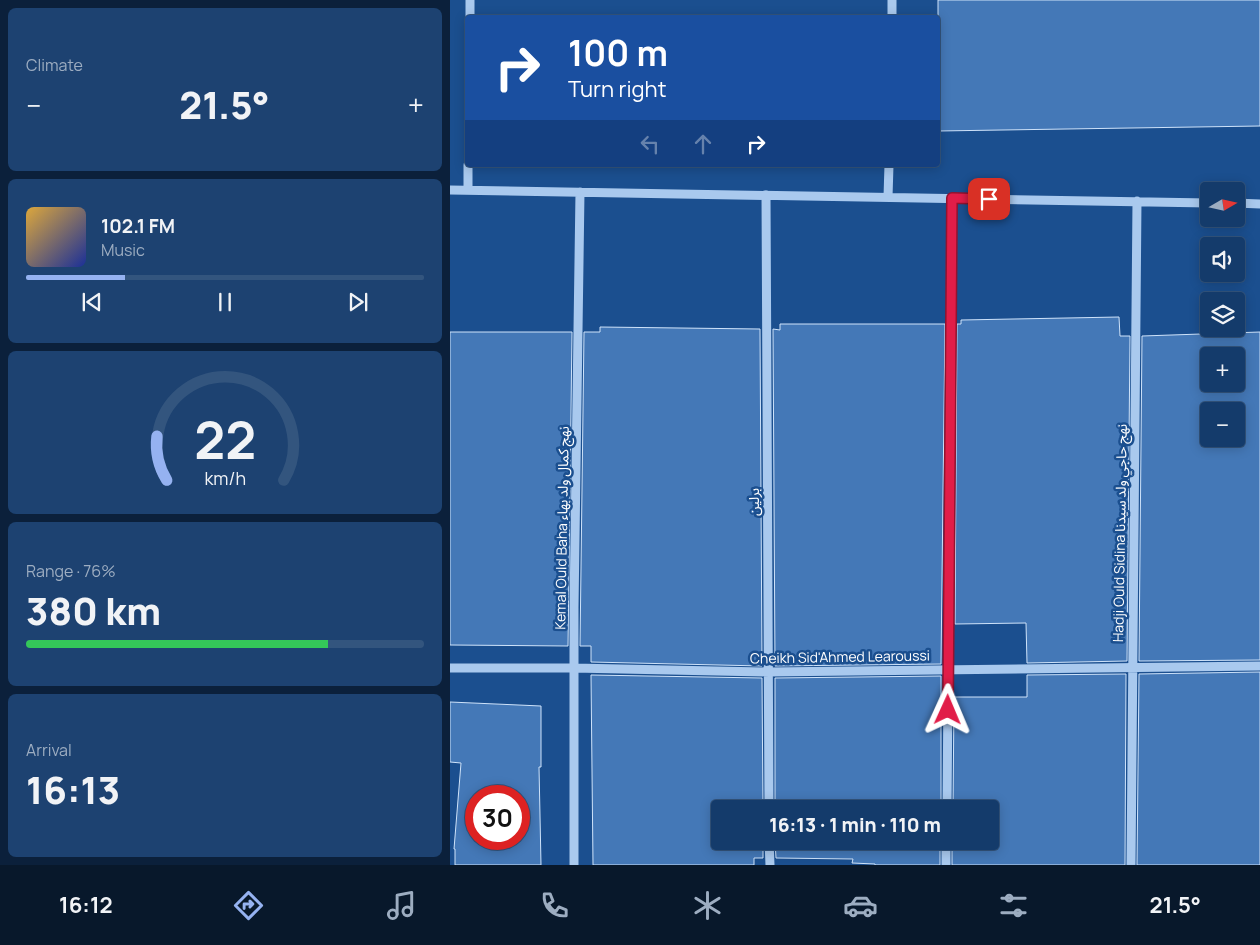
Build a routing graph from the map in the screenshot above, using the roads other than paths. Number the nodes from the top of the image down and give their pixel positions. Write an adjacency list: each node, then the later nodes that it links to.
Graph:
1 (470, 0): 3 (street)
2 (892, 0): 4 (street)
3 (470, 15)
4 (892, 15)
5 (468, 167): 8 (street)
6 (889, 167): 11 (street)
7 (450, 190): 8 (street)
8 (468, 190): 9 (street)
9 (580, 192): 10 (street); 19 (street, Kemal Ould Baha نهج كمال ولد بهاء)
10 (766, 196): 11 (street); 22 (street, برلين)
11 (888, 197): 12 (street)
12 (952, 198): 13 (street); 21 (street)
13 (1137, 201): 14 (street); 20 (street, Hadji Ould Sidina نهج حاجي ولد سيدنا)
14 (1200, 203)
15 (1245, 203): 16 (street)
16 (1260, 204)
17 (1260, 666): 20 (street, Cheikh Sid'Ahmed Learoussi)
18 (450, 668): 19 (street, Cheikh Sid'Ahmed Learoussi)
19 (574, 668): 22 (street, Cheikh Sid'Ahmed Learoussi); 27 (street, Kemal Ould Baha نهج كمال ولد بهاء)
20 (1133, 668): 21 (street, Cheikh Sid'Ahmed Learoussi); 30 (street, Hadji Ould Sidina نهج حاجي ولد سيدنا)
21 (948, 670): 22 (street, Cheikh Sid'Ahmed Learoussi); 24 (street)
22 (769, 672): 23 (street, برلين)
23 (769, 800)
24 (947, 800)
25 (770, 850): 28 (street)
26 (946, 850): 29 (street)
27 (574, 865)
28 (770, 865)
29 (946, 865)
30 (1131, 865)

